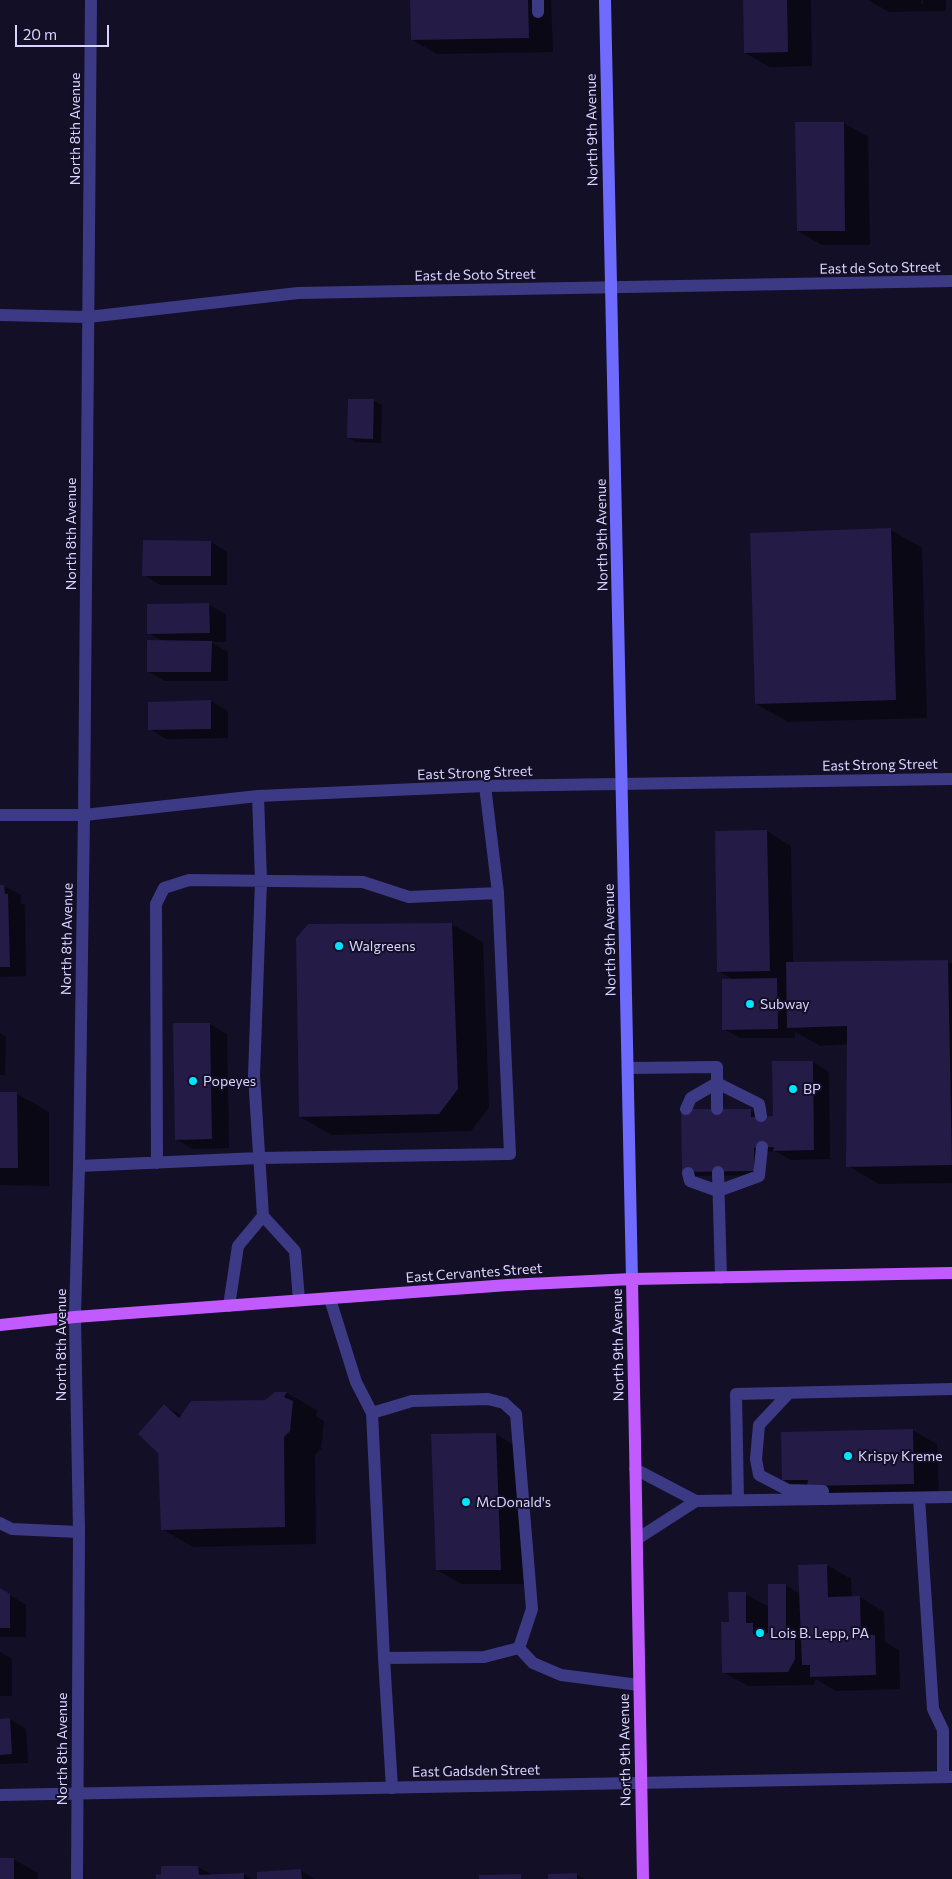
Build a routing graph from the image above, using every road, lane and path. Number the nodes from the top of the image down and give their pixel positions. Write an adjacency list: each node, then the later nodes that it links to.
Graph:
1 (90, 0): 6 (street, North 8th Avenue)
2 (605, 0): 4 (main road, North 9th Avenue)
3 (952, 281): 4 (street, East de Soto Street)
4 (611, 288): 6 (street, East de Soto Street); 8 (main road, North 9th Avenue)
5 (0, 315): 6 (street, East de Soto Street)
6 (88, 318): 12 (street, North 8th Avenue)
7 (952, 779): 8 (street, East Strong Street)
8 (622, 785): 9 (street, East Strong Street); 15 (main road, North 9th Avenue)
9 (485, 786): 10 (street, East Strong Street); 14 (street)
10 (258, 796): 12 (street, East Strong Street); 13 (street)
11 (0, 815): 12 (street, East Strong Street)
12 (84, 815): 23 (street, North 8th Avenue)
13 (261, 881): 14 (street); 21 (street); 22 (street)
14 (498, 893): 21 (street)
15 (628, 1068): 16 (street); 30 (main road, North 9th Avenue)
16 (717, 1083): 17 (street); 18 (street); 19 (street)
17 (717, 1109)
18 (686, 1110)
19 (761, 1116)
20 (762, 1148): 26 (street)
21 (259, 1158): 22 (street); 27 (street)
22 (157, 1163): 23 (street)
23 (79, 1166): 34 (street, North 8th Avenue)
24 (718, 1172): 26 (street)
25 (688, 1173): 26 (street)
26 (718, 1191): 29 (street)
27 (263, 1216): 32 (street); 33 (street)
28 (952, 1273): 29 (main road, East Cervantes Street)
29 (721, 1278): 30 (main road, East Cervantes Street)
30 (632, 1279): 31 (main road, East Cervantes Street); 39 (main road, North 9th Avenue)
31 (330, 1299): 32 (main road, East Cervantes Street); 38 (street)
32 (299, 1300): 33 (main road, East Cervantes Street)
33 (229, 1306): 34 (main road, East Cervantes Street)
34 (75, 1317): 35 (main road, East Cervantes Street); 46 (street, North 8th Avenue)
35 (0, 1325)
36 (952, 1389): 37 (street)
37 (789, 1393): 42 (street); 43 (street)
38 (372, 1413): 48 (street); 49 (street)
39 (635, 1469): 44 (street); 47 (main road, North 9th Avenue)
40 (952, 1497): 41 (street)
41 (919, 1498): 42 (street); 51 (street)
42 (862, 1499): 43 (street)
43 (738, 1500): 44 (street)
44 (696, 1501): 47 (street)
45 (0, 1522): 46 (street)
46 (79, 1532): 54 (street, North 8th Avenue)
47 (637, 1539): 50 (main road, North 9th Avenue)
48 (519, 1648): 49 (street); 50 (street)
49 (384, 1658): 53 (street)
50 (639, 1685): 52 (main road, North 9th Avenue)
51 (948, 1777): 52 (street, East Gadsden Street)
52 (641, 1783): 53 (street, East Gadsden Street); 57 (main road, North 9th Avenue)
53 (392, 1788): 54 (street, East Gadsden Street)
54 (77, 1794): 55 (street, East Gadsden Street); 56 (street, North 8th Avenue)
55 (0, 1795)
56 (77, 1879)
57 (643, 1879)

